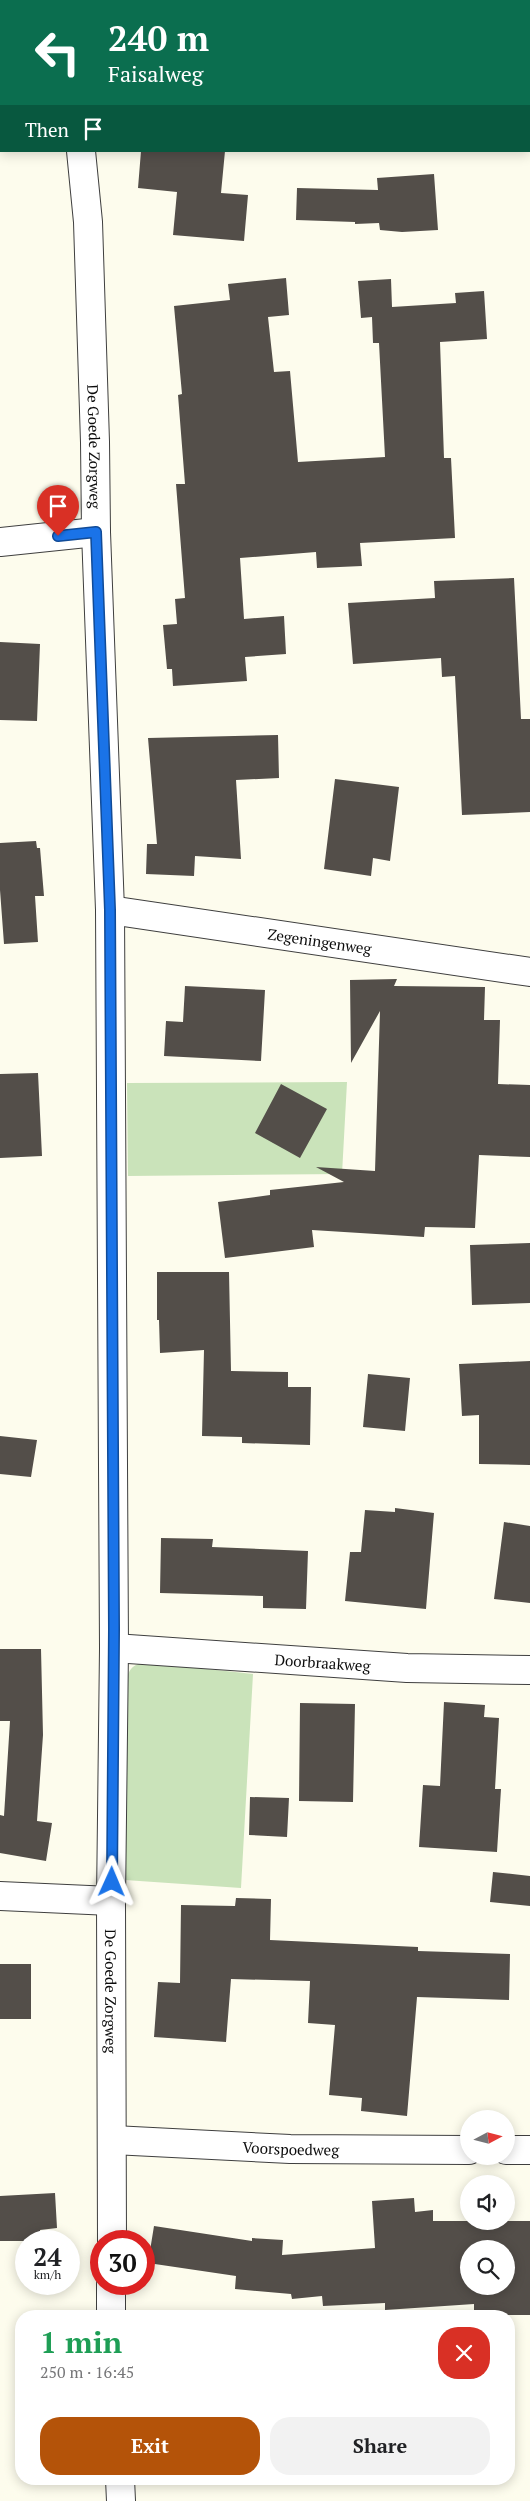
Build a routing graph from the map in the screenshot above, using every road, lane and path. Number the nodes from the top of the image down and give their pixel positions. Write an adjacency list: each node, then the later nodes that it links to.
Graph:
1 (82, 152): 2 (street, De Goede Zorgweg)
2 (96, 532): 3 (street); 4 (street, De Goede Zorgweg)
3 (0, 542)
4 (110, 910): 5 (street, Zegeningenweg); 6 (street, De Goede Zorgweg)
5 (530, 972)
6 (114, 1648): 7 (street, Doorbraakweg); 9 (street, De Goede Zorgweg)
7 (530, 1670)
8 (0, 1896): 9 (street)
9 (111, 1901): 10 (street, De Goede Zorgweg)
10 (113, 2140): 11 (street, Voorspoedweg); 14 (street, De Goede Zorgweg)
11 (460, 2150)
12 (515, 2150): 13 (street)
13 (530, 2150)
14 (112, 2230)
15 (111, 2295): 16 (street)
16 (111, 2310)
17 (121, 2485): 18 (street)
18 (122, 2501)

